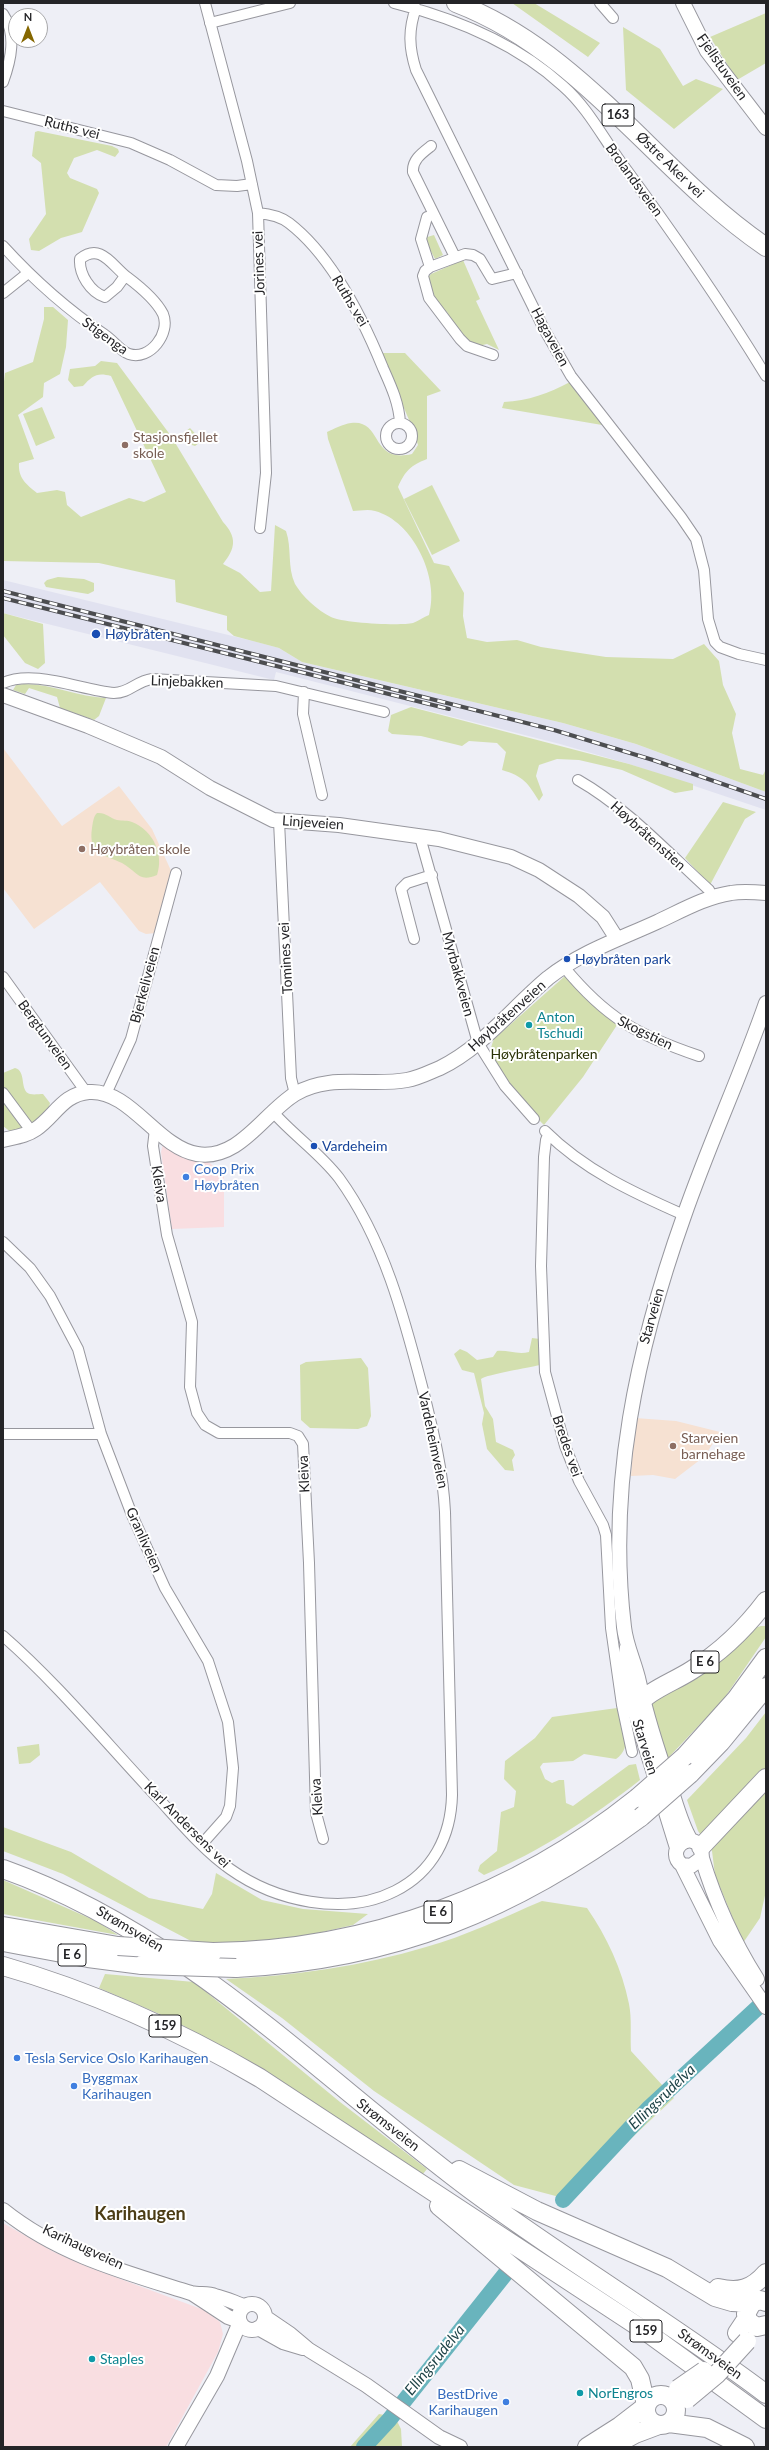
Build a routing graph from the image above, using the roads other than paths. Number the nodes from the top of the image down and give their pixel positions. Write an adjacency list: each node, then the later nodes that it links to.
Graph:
1 (205, 3): 11 (street, Jorines vei)
2 (290, 3): 11 (street)
3 (394, 3): 8 (street, Brolandsveien)
4 (456, 3): 21 (highway, Østre Aker vei / 163)
5 (486, 3): 19 (highway, Østre Aker vei / 163)
6 (600, 3): 10 (street)
7 (683, 3): 14 (street, Fjellstuveien)
8 (416, 8): 25 (street, Hagaveien); 29 (street, Brolandsveien)
9 (3, 14): 12 (street)
10 (613, 18)
11 (210, 23): 16 (street, Jorines vei)
12 (3, 82)
13 (3, 111): 16 (street, Ruths vei)
14 (766, 128)
15 (431, 146): 22 (street)
16 (252, 184): 17 (street, Jorines vei)
17 (258, 213): 30 (street, Ruths vei); 31 (street, Jorines vei)
18 (427, 217): 23 (street)
19 (766, 233)
20 (3, 246): 24 (street, Stigenga)
21 (766, 247)
22 (456, 257): 23 (street); 25 (street)
23 (430, 267): 28 (street)
24 (28, 273): 26 (street, Stigenga); 27 (street)
25 (517, 273): 32 (street, Hagaveien)
26 (125, 276): 26 (street, Stigenga)
27 (3, 292)
28 (493, 355)
29 (766, 376)
30 (400, 423)
31 (260, 528)
32 (766, 660)
33 (3, 683): 34 (street, Linjebakken)
34 (304, 692): 36 (street, Linjebakken); 38 (street)
35 (3, 695): 39 (street, Linjeveien)
36 (384, 712)
37 (578, 780): 44 (street, Høybråtenstien)
38 (322, 794)
39 (280, 821): 40 (street, Linjeveien); 56 (street, Tomines vei)
40 (420, 837): 42 (street, Myrbakkveien); 46 (street, Linjeveien)
41 (176, 873): 55 (street, Bjerkeliveien)
42 (432, 875): 45 (street); 51 (street, Myrbakkveien)
43 (766, 893): 44 (street, Høybråtenveien)
44 (713, 898): 46 (street, Høybråtenveien)
45 (414, 939)
46 (617, 939): 47 (street, Høybråtenveien)
47 (564, 967): 51 (street, Høybråtenveien); 52 (street, Skogstien)
48 (3, 977): 53 (street, Bergtunveien)
49 (766, 1004): 50 (street, Starveien)
50 (762, 1026): 62 (street, Starveien)
51 (478, 1044): 56 (street, Høybråtenveien); 58 (street, Myrbakkveien)
52 (699, 1056)
53 (86, 1092): 55 (street, Høybråtenveien); 60 (street, Høybråtenveien)
54 (3, 1093): 60 (street)
55 (106, 1094): 59 (street, Høybråtenveien)
56 (295, 1094): 57 (street, Høybråtenveien)
57 (273, 1112): 59 (street, Høybråtenveien); 73 (street, Vardeheimveien)
58 (534, 1119)
59 (155, 1130): 74 (street, Kleiva)
60 (32, 1132): 61 (street, Høybråtenveien)
61 (3, 1140)
62 (684, 1215): 70 (street, Starveien); 71 (street, Bredes vei)
63 (3, 1242): 65 (street, Granliveien)
64 (3, 1434): 65 (street)
65 (101, 1434): 75 (street, Granliveien)
66 (766, 1602): 70 (highway, E 6)
67 (3, 1636): 75 (street, Karl Andersens vei)
68 (766, 1658): 80 (highway, E 6, bridge)
69 (766, 1687): 81 (highway, E 6, bridge)
70 (638, 1703): 76 (street, Starveien); 77 (street, Starveien)
71 (632, 1752)
72 (766, 1778): 77 (highway)
73 (450, 1812): 75 (street, Karl Andersens vei)
74 (323, 1839)
75 (202, 1844)
76 (677, 1848): 77 (street); 78 (street, Starveien)
77 (698, 1848): 78 (street); 82 (street, Starveien)
78 (682, 1865): 82 (street, Starveien)
79 (3, 1869): 86 (highway, Strømsveien / 159)
80 (3, 1926)
81 (3, 1942)
82 (739, 1960): 84 (street, Starveien); 85 (street, Starveien)
83 (3, 1966): 87 (highway, Strømsveien / 159)
84 (766, 1992)
85 (766, 2007)
86 (417, 2148): 92 (highway, 159); 97 (highway, Strømsveien / 159)
87 (397, 2169): 98 (highway, 159); 100 (highway, Strømsveien / 159)
88 (3, 2200): 91 (street, Karihaugveien)
89 (3, 2210): 91 (street, Karihaugveien)
90 (766, 2272): 92 (highway)
91 (146, 2277): 93 (street, Karihaugveien)
92 (686, 2278): 95 (highway)
93 (193, 2293): 94 (street, Karihaugveien); 96 (street, Karihaugveien)
94 (244, 2306): 96 (street); 96 (street, Karihaugveien)
95 (759, 2309): 99 (highway, bridge)
96 (251, 2324): 101 (street, Karihaugveien); 102 (street)
97 (766, 2394)
98 (646, 2406): 99 (highway); 99 (highway, 159); 104 (highway)
99 (674, 2409): 105 (highway); 106 (highway)
100 (766, 2419)
101 (442, 2442): 103 (street, Karihaugveien)
102 (176, 2447)
103 (460, 2447)
104 (587, 2447)
105 (611, 2447)
106 (745, 2447)

